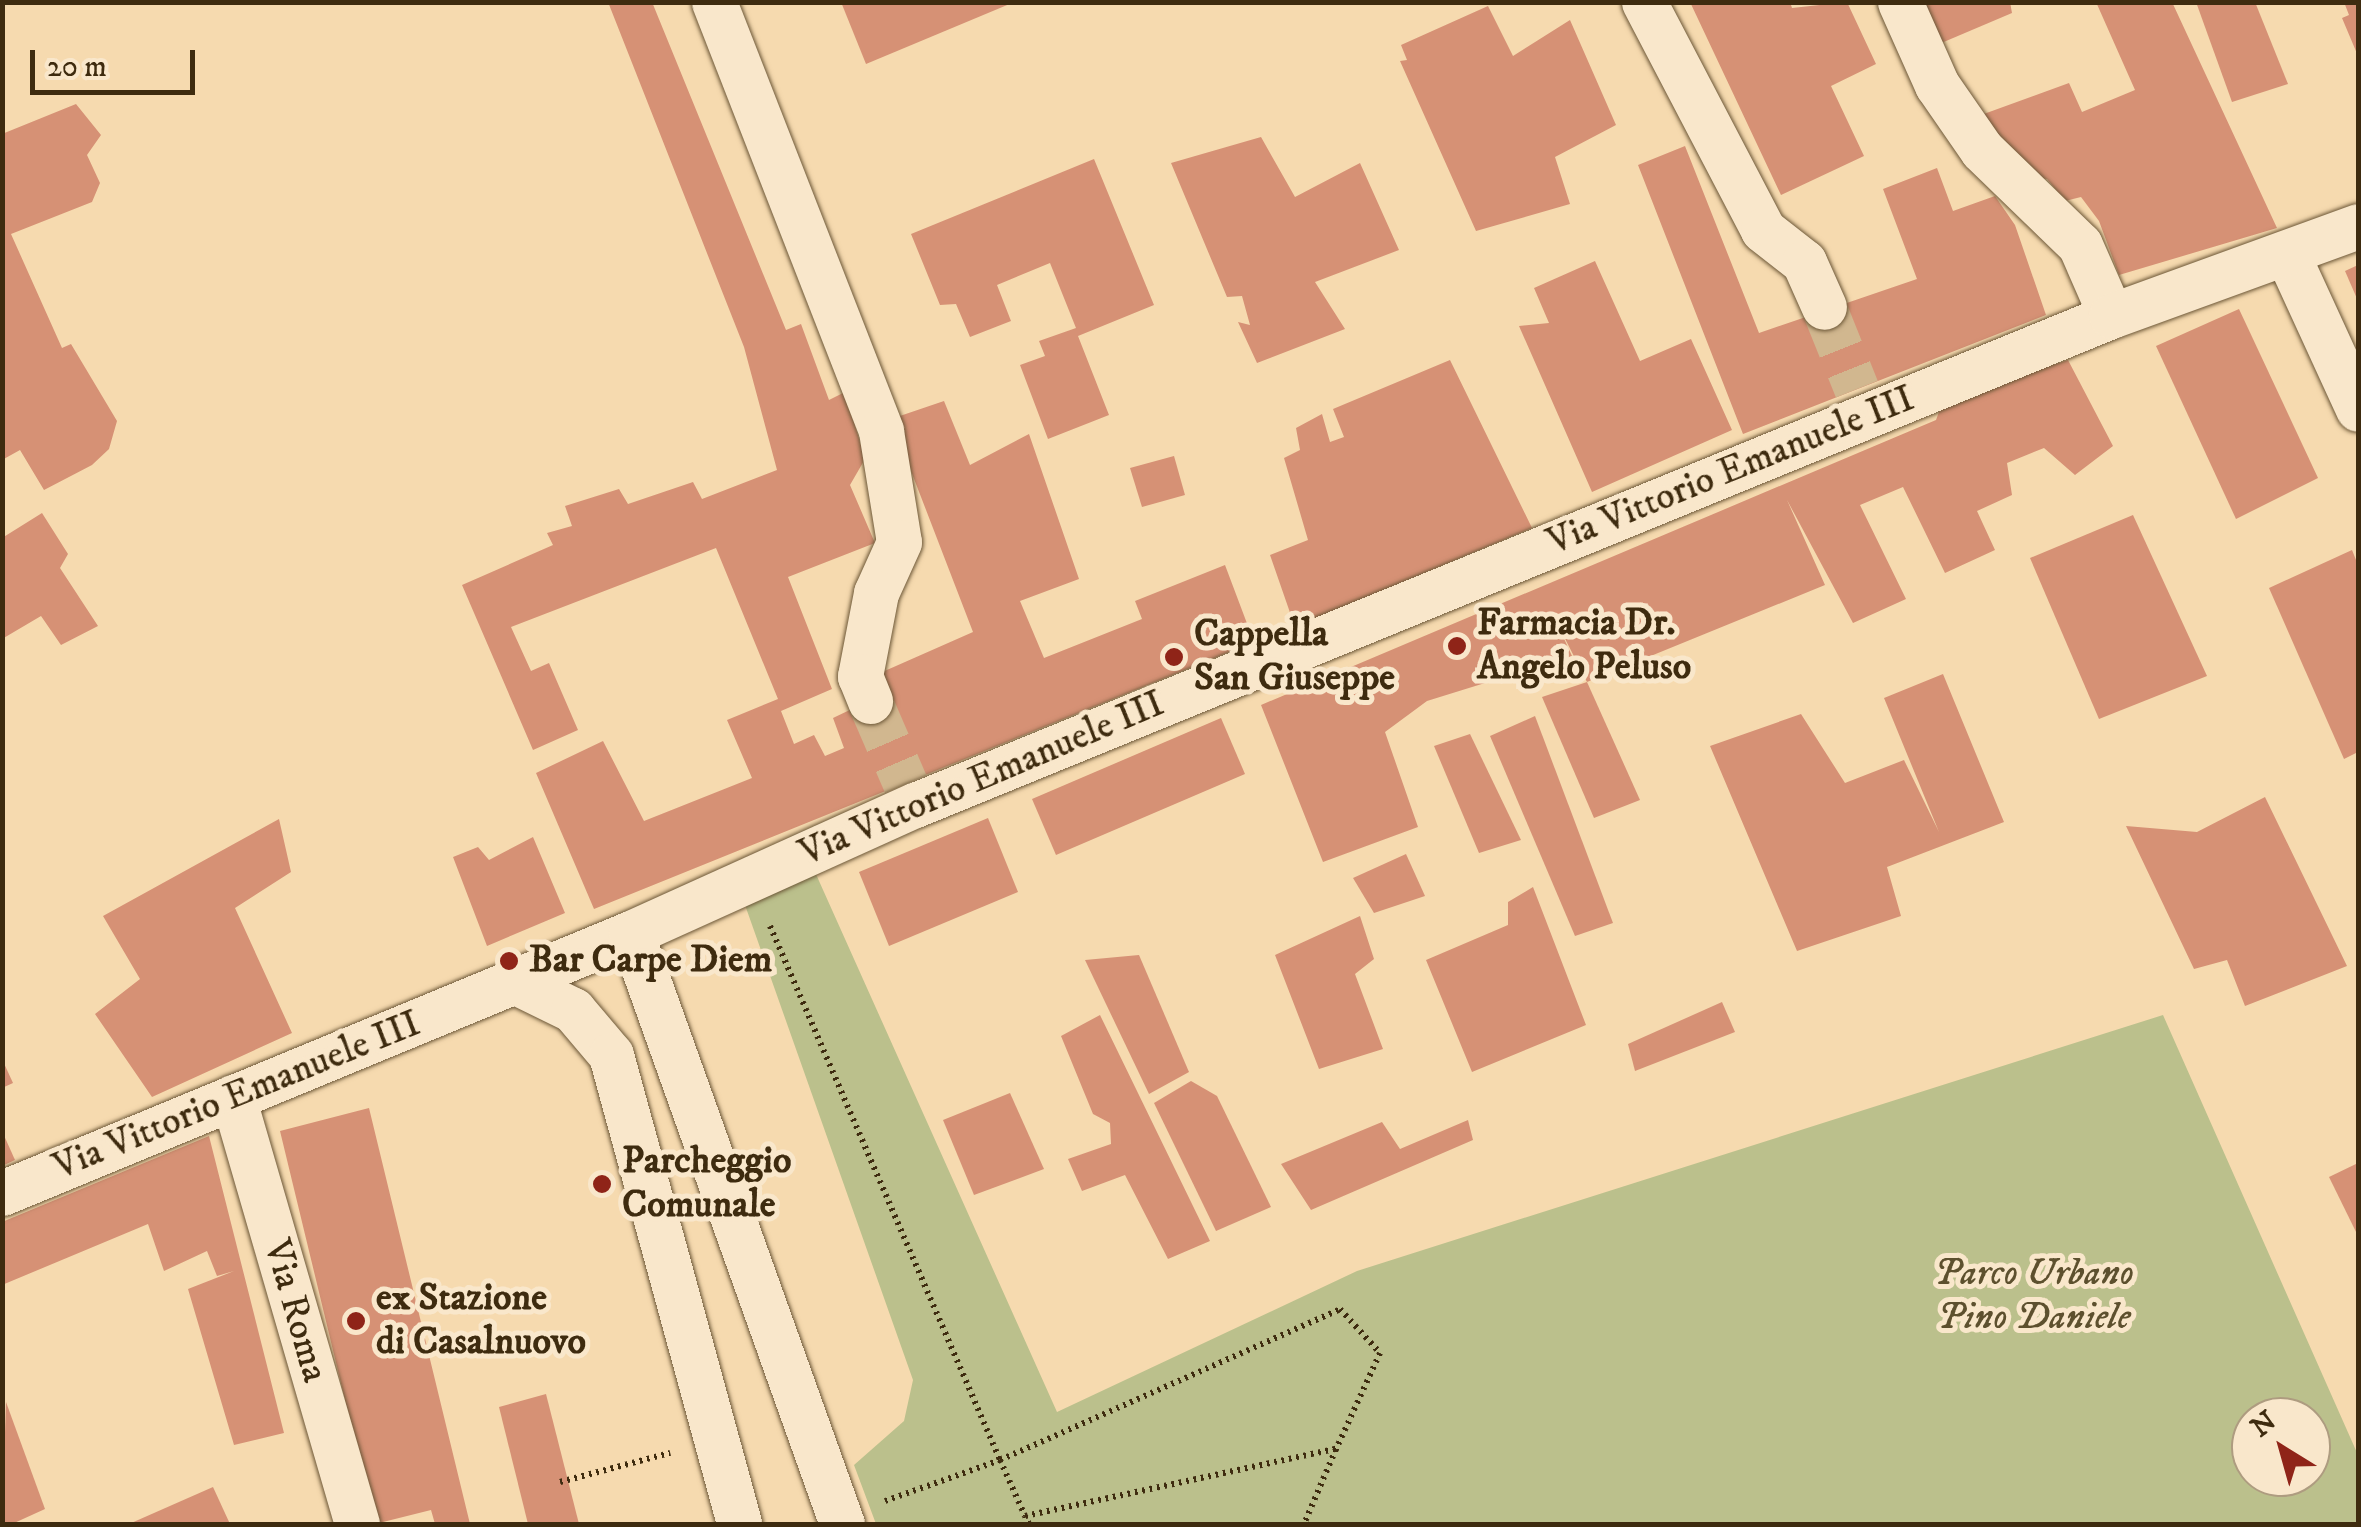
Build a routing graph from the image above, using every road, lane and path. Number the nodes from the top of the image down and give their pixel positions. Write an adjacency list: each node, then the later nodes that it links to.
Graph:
1 (714, 2): 9 (street)
2 (1644, 2): 6 (street)
3 (1900, 2): 7 (street)
4 (2358, 226): 5 (street, Via Vittorio Emanuele III)
5 (2288, 256): 7 (street, Via Vittorio Emanuele III); 8 (street)
6 (1824, 307)
7 (2111, 316): 10 (street, Via Vittorio Emanuele III)
8 (2358, 409)
9 (870, 701)
10 (772, 868): 11 (street, Via Vittorio Emanuele III); 16 (path)
11 (632, 933): 12 (street, Via Vittorio Emanuele III); 17 (street)
12 (514, 982): 13 (street, Via Vittorio Emanuele III); 20 (street)
13 (233, 1097): 14 (street, Via Vittorio Emanuele III); 19 (street, Via Roma)
14 (2, 1193)
15 (1336, 1449): 16 (path); 18 (path); 21 (path)
16 (1000, 1460): 17 (path); 18 (path)
17 (860, 1514)
18 (1027, 1520)
19 (357, 1524)
20 (739, 1524)
21 (1304, 1524)

